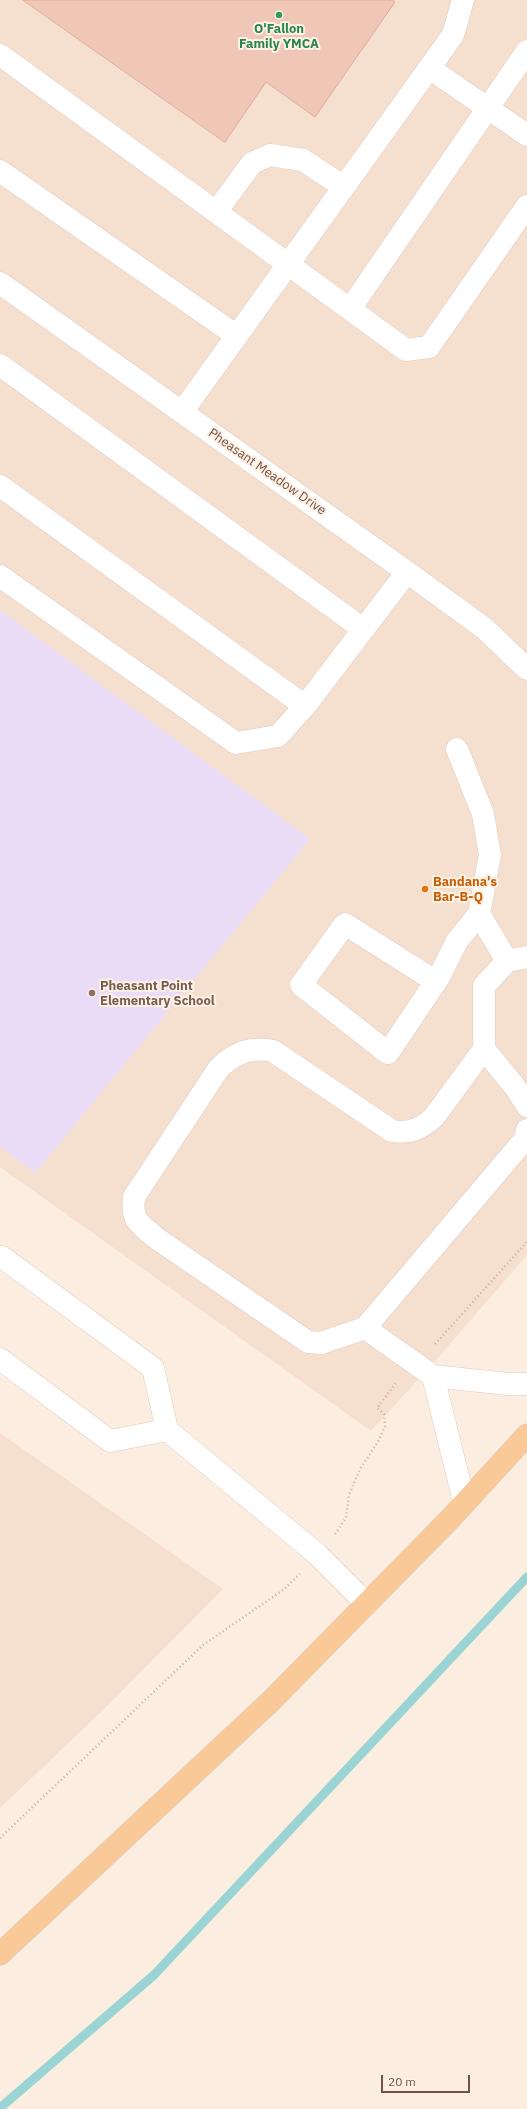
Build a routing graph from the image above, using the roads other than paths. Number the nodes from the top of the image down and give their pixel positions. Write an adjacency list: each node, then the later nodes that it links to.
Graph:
1 (463, 0): 4 (street)
2 (527, 51): 5 (street)
3 (0, 55): 10 (street)
4 (429, 68): 5 (street); 8 (street)
5 (488, 108): 6 (street); 13 (street)
6 (527, 135)
7 (0, 171): 14 (street)
8 (344, 186): 10 (street); 11 (street)
9 (527, 206): 13 (street)
10 (216, 212): 11 (street)
11 (289, 264): 13 (street); 14 (street)
12 (0, 283): 16 (street, Pheasant Meadow Drive)
13 (350, 309)
14 (237, 336): 16 (street)
15 (0, 365): 20 (street)
16 (182, 412): 18 (street, Pheasant Meadow Drive)
17 (0, 486): 22 (street)
18 (407, 572): 20 (street); 21 (street, Pheasant Meadow Drive)
19 (0, 576): 22 (street)
20 (363, 629): 22 (street)
21 (527, 669)
22 (305, 706)
23 (457, 749): 24 (street)
24 (479, 914): 25 (street); 26 (street)
25 (517, 959): 27 (street)
26 (435, 981): 26 (street)
27 (484, 1049): 28 (street); 31 (street)
28 (527, 1106)
29 (527, 1130): 31 (street)
30 (0, 1257): 35 (street)
31 (365, 1328): 33 (street)
32 (0, 1360): 35 (street)
33 (433, 1376): 34 (street); 37 (street)
34 (527, 1384)
35 (167, 1430): 38 (street)
36 (527, 1434): 37 (main road)
37 (464, 1502): 38 (main road)
38 (367, 1604): 39 (main road)
39 (0, 1954)

